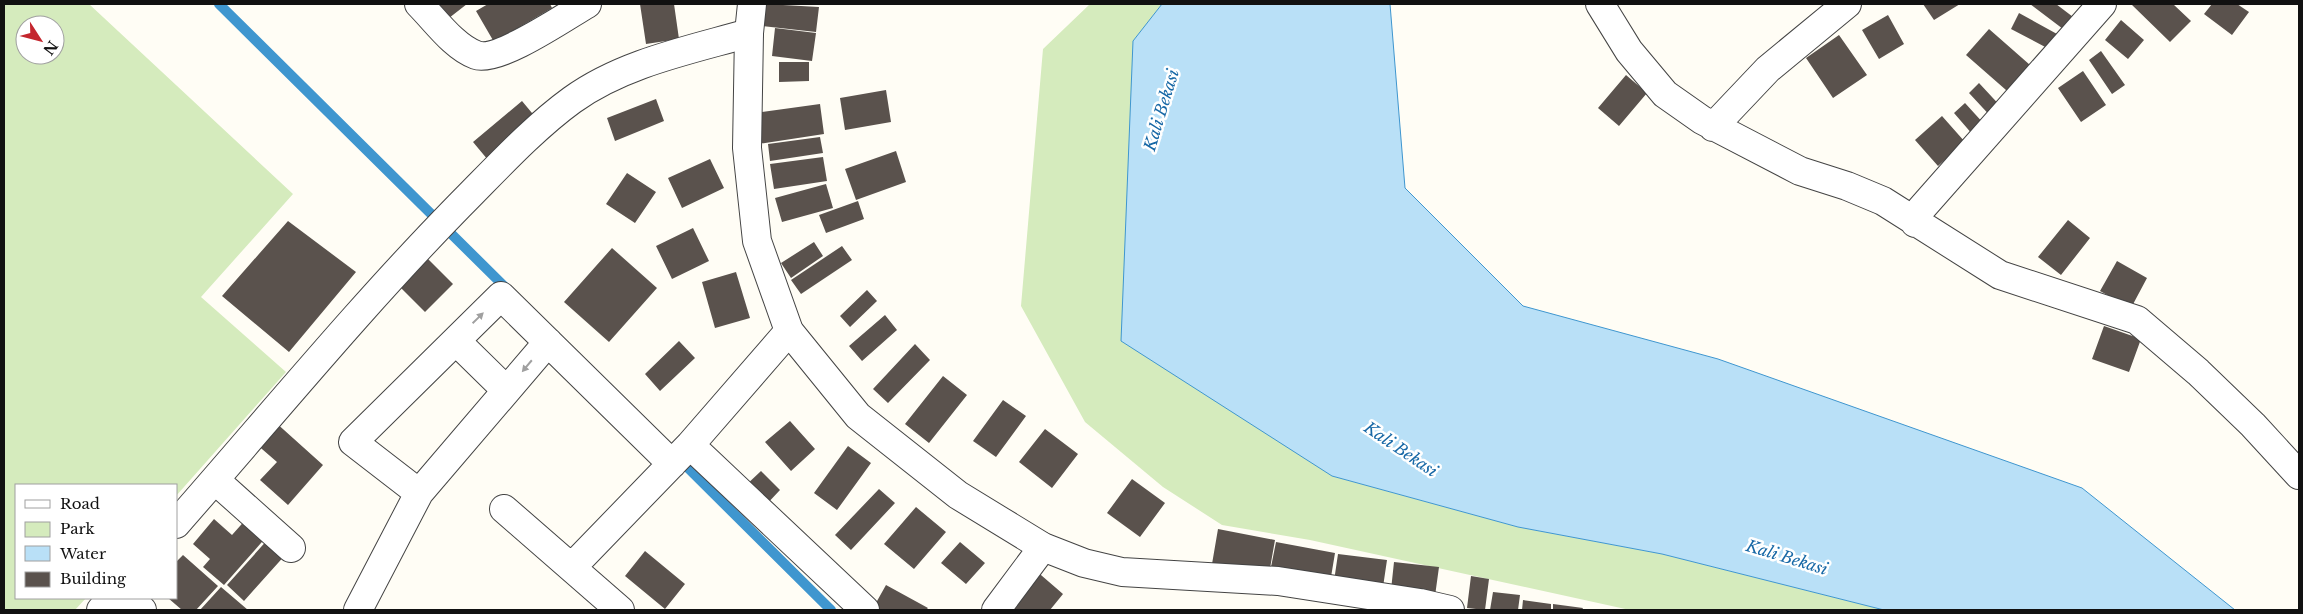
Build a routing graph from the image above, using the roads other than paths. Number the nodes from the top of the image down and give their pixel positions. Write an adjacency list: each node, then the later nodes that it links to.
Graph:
1 (419, 4): 2 (street)
2 (587, 4)
3 (752, 4): 7 (street)
4 (1600, 4): 8 (street)
5 (1847, 4): 8 (street)
6 (2102, 4): 9 (street)
7 (748, 33): 10 (street); 16 (street)
8 (1712, 127): 9 (street)
9 (1915, 223): 15 (street)
10 (789, 331): 14 (street); 20 (street)
11 (456, 341): 12 (street, one-way to 12); 13 (street); 17 (street)
12 (548, 342): 13 (street, one-way to 13); 14 (street)
13 (506, 390): 17 (street)
14 (681, 454): 22 (street); 29 (street)
15 (2299, 475)
16 (215, 480): 19 (street); 21 (street)
17 (419, 493): 27 (street)
18 (504, 509): 22 (street)
19 (178, 522)
20 (1043, 547): 30 (street); 31 (street)
21 (291, 548)
22 (572, 567): 28 (street)
23 (110, 599): 25 (street)
24 (129, 599): 26 (street)
25 (101, 610)
26 (142, 610)
27 (358, 610)
28 (620, 610)
29 (865, 610)
30 (996, 610)
31 (1450, 610)

